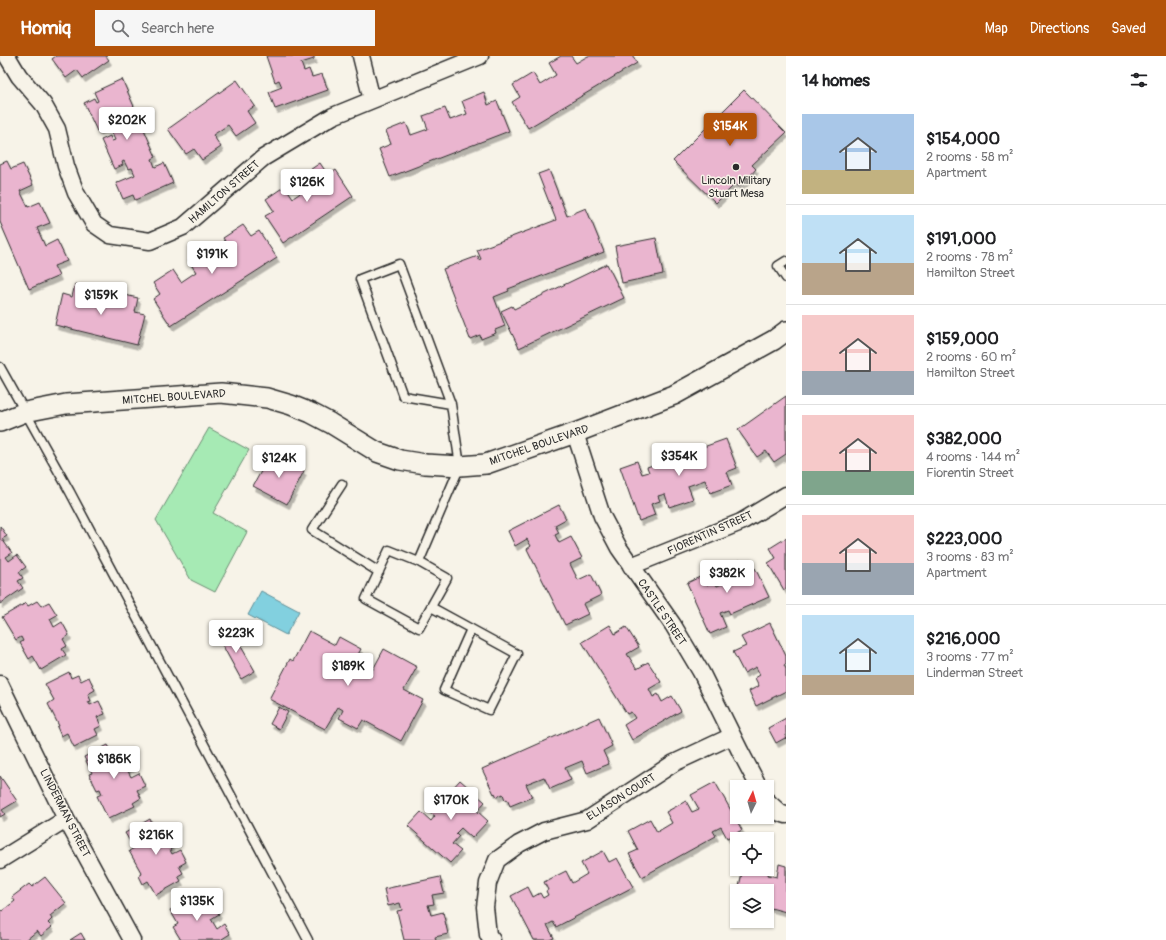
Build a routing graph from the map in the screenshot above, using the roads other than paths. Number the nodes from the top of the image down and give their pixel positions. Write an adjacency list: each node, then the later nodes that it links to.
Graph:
1 (7, 56): 4 (street, HAMILTON STREET)
2 (361, 56): 4 (street)
3 (480, 56): 4 (street, HAMILTON STREET)
4 (372, 100)
5 (786, 261): 6 (lane)
6 (786, 278)
7 (786, 332): 12 (street, MITCHEL BOULEVARD)
8 (0, 367): 10 (lane)
9 (451, 404): 9 (lane); 13 (lane)
10 (25, 412): 11 (street, MITCHEL BOULEVARD); 13 (street, MITCHEL BOULEVARD); 29 (lane)
11 (0, 422)
12 (575, 433): 13 (street, MITCHEL BOULEVARD); 17 (street, CASTLE STREET)
13 (460, 466): 16 (lane)
14 (342, 484): 18 (lane)
15 (786, 496): 17 (street, FIORENTIN STREET)
16 (419, 562): 18 (lane); 19 (lane)
17 (632, 566): 22 (street, CASTLE STREET)
18 (379, 572): 19 (lane)
19 (431, 607): 20 (lane)
20 (471, 629): 20 (lane)
21 (0, 684): 26 (street, LINDERMAN STREET)
22 (732, 736): 23 (street, CASTLE STREET); 30 (street, ELIASON COURT)
23 (755, 780)
24 (774, 807): 25 (street)
25 (786, 815)
26 (66, 819): 27 (street); 28 (street, LINDERMAN STREET)
27 (0, 860)
28 (132, 940)
29 (308, 940)
30 (492, 940)

